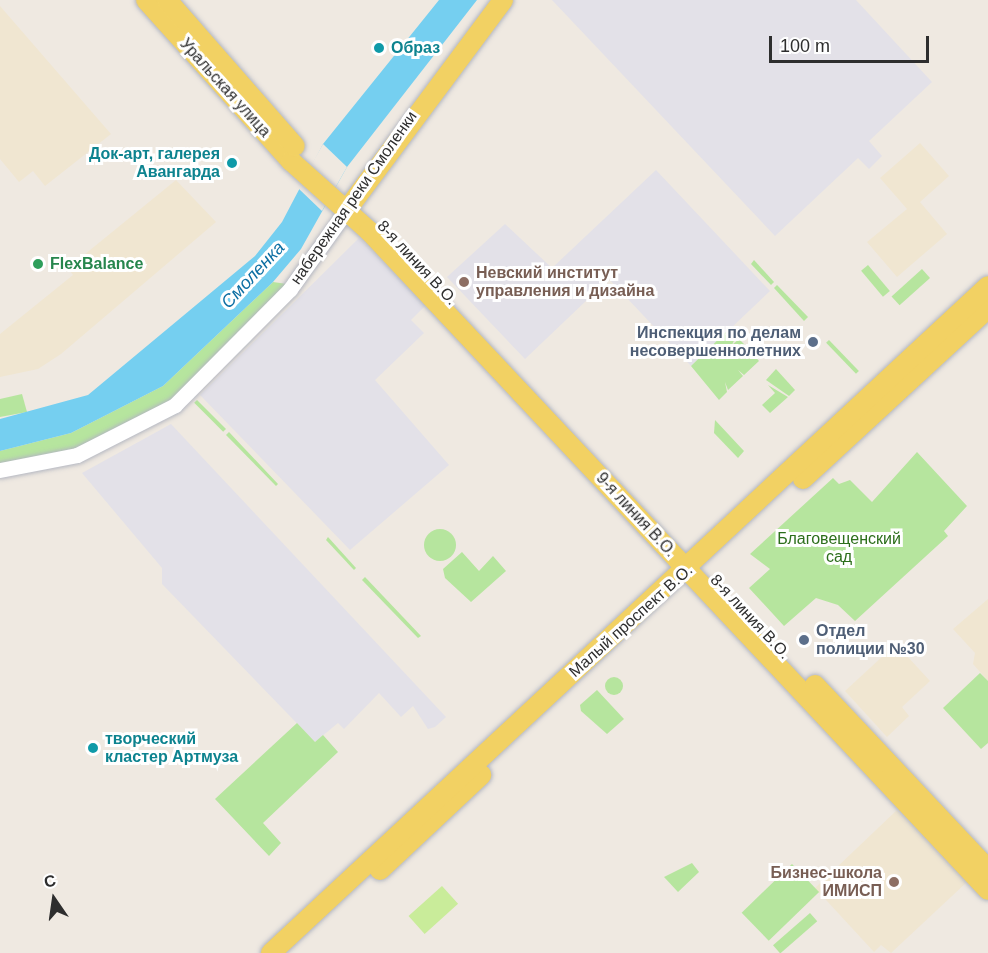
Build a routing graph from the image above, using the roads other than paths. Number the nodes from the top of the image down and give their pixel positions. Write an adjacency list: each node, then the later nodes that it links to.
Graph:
1 (146, 0): 4 (main road, Уральская улица)
2 (167, 0): 4 (main road, Уральская улица)
3 (503, 0): 5 (main road, набережная реки Смоленки)
4 (310, 169): 5 (main road, 8-я линия В.О.)
5 (350, 205): 8 (street, набережная реки Смоленки); 9 (main road, 8-я линия В.О.)
6 (988, 286): 9 (main road, Малый проспект В.О.)
7 (988, 308): 9 (main road, Малый проспект В.О.)
8 (0, 470)
9 (697, 570): 10 (main road, 8-я линия В.О.); 11 (main road); 12 (main road, Малый проспект В.О.); 13 (main road, Малый проспект В.О.)
10 (988, 869)
11 (988, 890)
12 (271, 953)
13 (289, 953)

